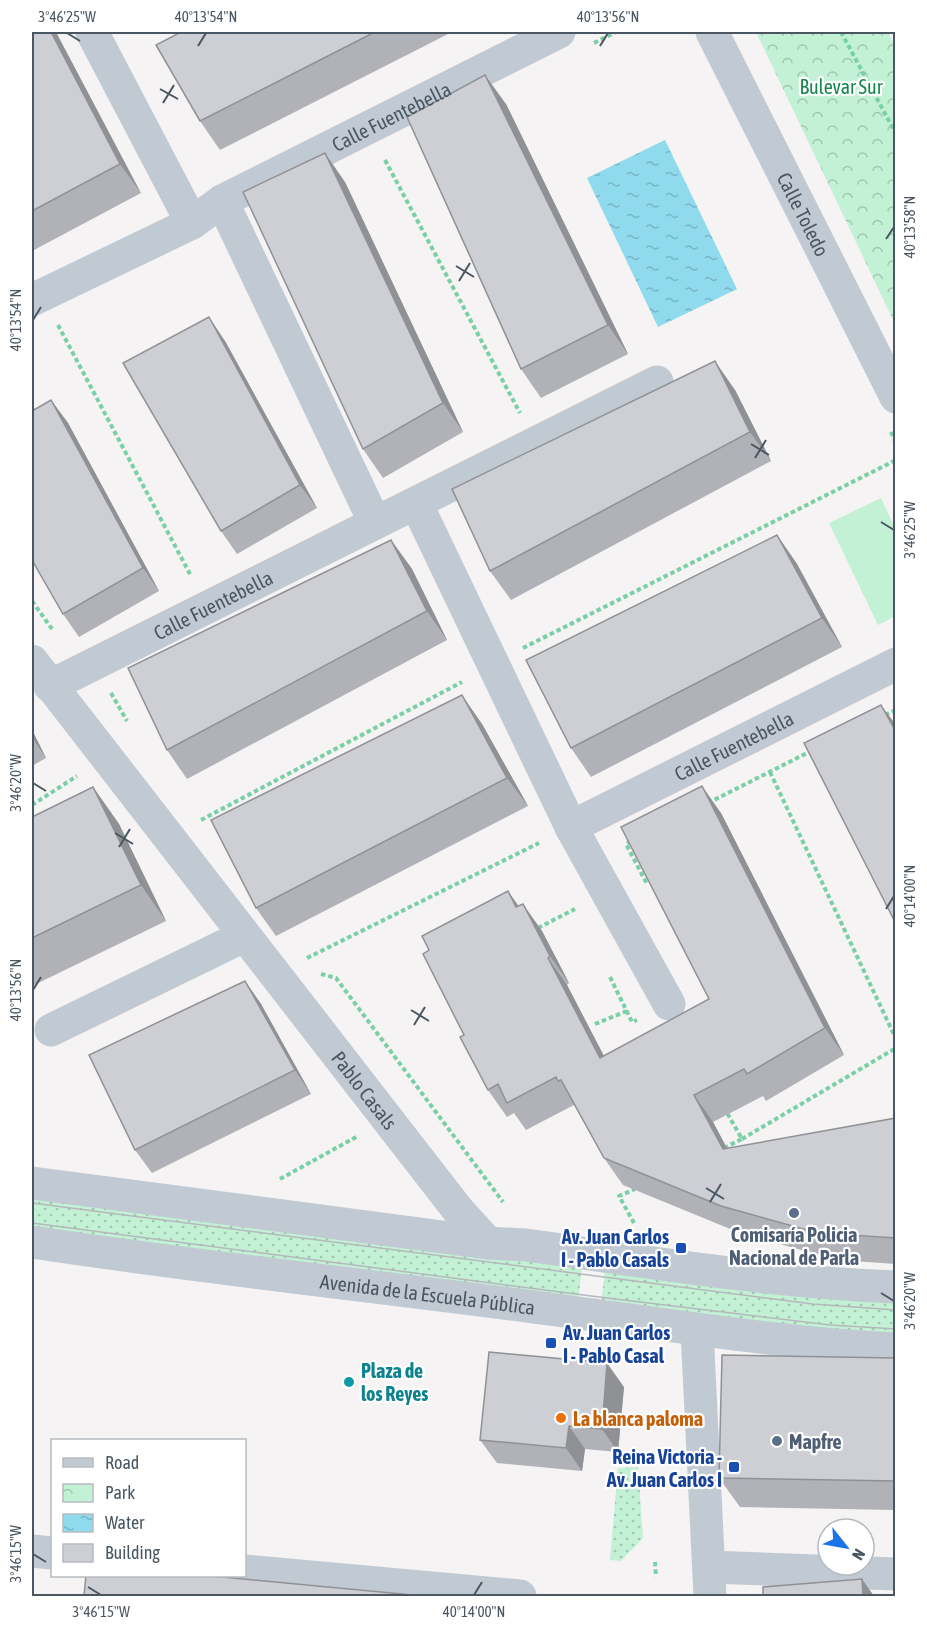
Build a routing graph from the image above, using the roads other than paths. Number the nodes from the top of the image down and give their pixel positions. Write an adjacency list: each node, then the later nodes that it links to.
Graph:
1 (92, 32): 5 (street)
2 (559, 32): 4 (street, Calle Fuentebella)
3 (712, 32): 8 (street, Calle Toledo)
4 (222, 201): 5 (street, Calle Fuentebella); 9 (street)
5 (192, 223): 6 (street, Calle Fuentebella)
6 (32, 300)
7 (657, 382): 9 (street, Calle Fuentebella)
8 (896, 397)
9 (398, 511): 11 (street, Calle Fuentebella); 12 (street)
10 (896, 664): 12 (street, Calle Fuentebella)
11 (41, 673): 13 (street, Pablo Casals)
12 (571, 827): 14 (street)
13 (244, 936): 15 (street); 18 (street, Pablo Casals)
14 (669, 1004)
15 (51, 1030)
16 (32, 1183): 18 (street)
17 (32, 1242): 20 (street, Avenida de la Escuela Pública)
18 (488, 1243): 19 (street)
19 (896, 1287)
20 (697, 1330): 21 (street, Avenida de la Escuela Pública); 26 (street)
21 (896, 1349)
22 (32, 1551): 23 (street)
23 (51, 1553)
24 (246, 1571): 27 (street)
25 (896, 1574): 26 (street)
26 (710, 1582)
27 (520, 1596)

